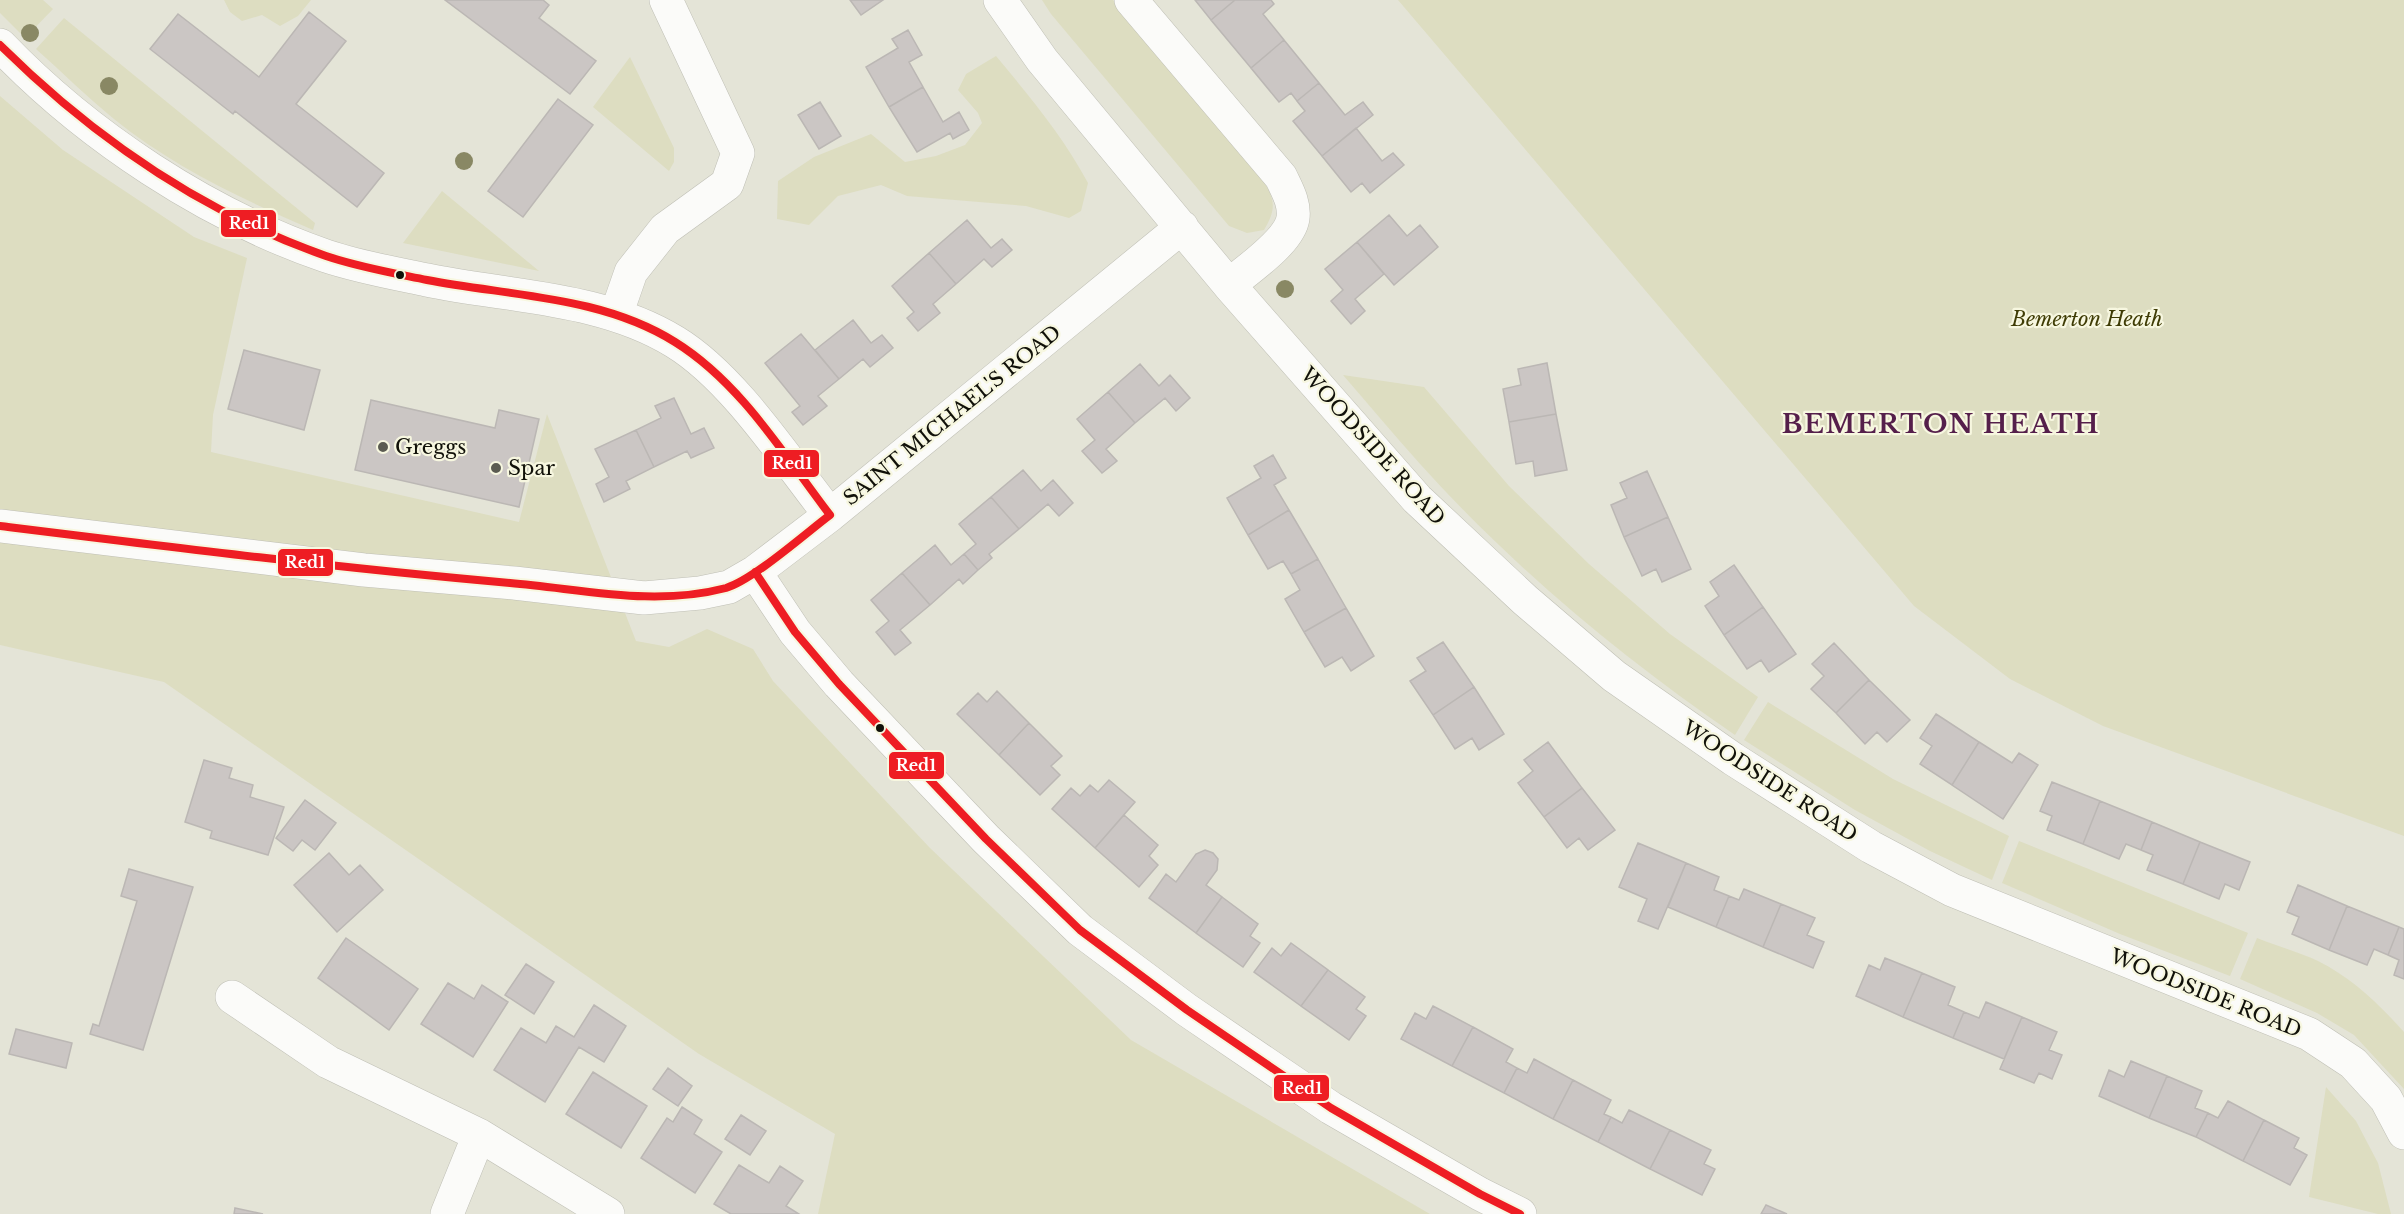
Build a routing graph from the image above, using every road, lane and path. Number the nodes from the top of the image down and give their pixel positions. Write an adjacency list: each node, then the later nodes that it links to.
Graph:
1 (666, 0): 7 (street)
2 (1000, 0): 5 (street, WOODSIDE ROAD)
3 (1131, 0): 6 (street)
4 (0, 45): 7 (street)
5 (1182, 227): 6 (street, WOODSIDE ROAD); 8 (street, SAINT MICHAEL'S ROAD)
6 (1229, 285): 12 (street, WOODSIDE ROAD)
7 (616, 315): 8 (street)
8 (830, 515): 10 (street, SAINT MICHAEL'S ROAD)
9 (0, 526): 10 (street, SAINT MICHAEL'S ROAD)
10 (755, 572): 16 (street)
11 (232, 997): 13 (street)
12 (2404, 1133)
13 (479, 1135): 14 (street); 15 (street)
14 (447, 1214)
15 (608, 1214)
16 (1520, 1214)

